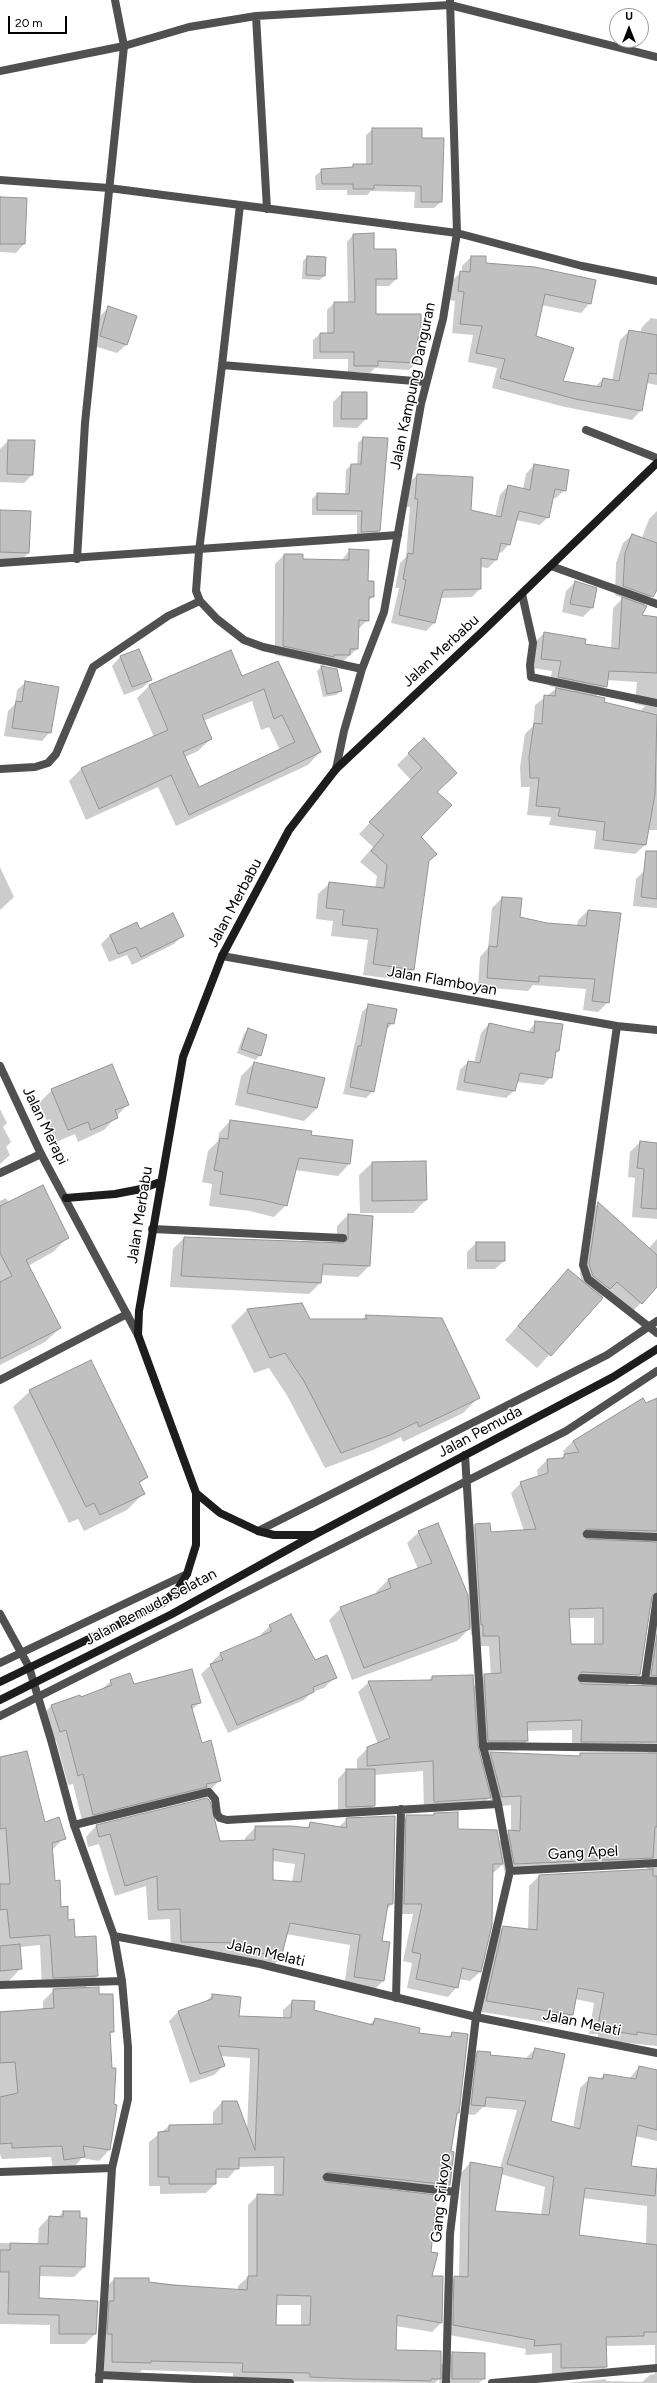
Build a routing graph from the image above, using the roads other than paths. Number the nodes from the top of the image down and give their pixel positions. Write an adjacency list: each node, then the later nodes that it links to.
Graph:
1 (116, 0): 4 (street)
2 (450, 3): 3 (street); 5 (street); 11 (street, Jalan Kampung Danguran)
3 (256, 16): 4 (street); 10 (street)
4 (124, 46): 6 (street); 8 (street)
5 (657, 57)
6 (0, 71)
7 (0, 180): 8 (street)
8 (109, 188): 9 (street); 20 (street)
9 (240, 205): 10 (street); 13 (street)
10 (267, 209): 11 (street)
11 (458, 233): 12 (street); 14 (street, Jalan Kampung Danguran)
12 (657, 281)
13 (222, 365): 14 (street); 19 (street)
14 (426, 382): 18 (street, Jalan Kampung Danguran)
15 (586, 430): 16 (street)
16 (657, 458)
17 (657, 463): 22 (main road, Jalan Merbabu)
18 (398, 536): 19 (street); 26 (street, Jalan Kampung Danguran)
19 (199, 551): 20 (street); 24 (street)
20 (77, 559): 21 (street)
21 (0, 563)
22 (551, 566): 23 (main road, Jalan Merbabu); 25 (street)
23 (522, 594): 27 (street); 29 (main road, Jalan Merbabu)
24 (200, 602): 26 (street); 28 (street)
25 (657, 604)
26 (362, 669): 29 (street, Jalan Kampung Danguran)
27 (657, 703)
28 (0, 769)
29 (336, 769): 30 (main road, Jalan Merbabu)
30 (222, 956): 31 (street, Jalan Flamboyan); 36 (main road, Jalan Merbabu)
31 (617, 1026): 32 (street, Jalan Flamboyan); 42 (street)
32 (657, 1030)
33 (0, 1066): 34 (street, Jalan Merapi)
34 (41, 1154): 35 (street); 37 (street, Jalan Merapi)
35 (0, 1173)
36 (160, 1182): 37 (main road); 38 (main road, Jalan Merbabu)
37 (66, 1198): 40 (street, Jalan Merapi)
38 (152, 1229): 39 (street); 44 (main road, Jalan Merbabu)
39 (343, 1238)
40 (127, 1314): 44 (street, Jalan Merapi); 47 (street)
41 (657, 1321): 42 (street)
42 (649, 1326): 43 (street); 51 (street)
43 (657, 1333)
44 (138, 1335): 50 (main road, Jalan Merbabu)
45 (657, 1349): 48 (main road, Jalan Pemuda)
46 (657, 1371): 49 (street)
47 (0, 1380)
48 (465, 1455): 49 (street); 53 (main road, Jalan Pemuda)
49 (467, 1481): 66 (street); 69 (street)
50 (196, 1493): 51 (main road); 55 (main road, Jalan Pemuda Selatan)
51 (258, 1531): 53 (main road)
52 (587, 1534): 54 (street)
53 (314, 1535): 65 (main road, Jalan Pemuda Selatan)
54 (657, 1537)
55 (187, 1574): 58 (street); 60 (main road, Jalan Pemuda Selatan)
56 (657, 1597): 62 (street)
57 (0, 1614): 58 (street)
58 (21, 1653): 59 (street); 60 (street)
59 (0, 1663)
60 (29, 1667): 63 (main road, Jalan Pemuda Selatan); 65 (street)
61 (582, 1678): 62 (street)
62 (645, 1680): 64 (street)
63 (0, 1682)
64 (657, 1682)
65 (34, 1683): 66 (street); 67 (main road, Jalan Pemuda Selatan)
66 (39, 1696): 68 (street); 73 (street)
67 (0, 1700)
68 (0, 1716)
69 (483, 1746): 70 (street); 71 (street)
70 (657, 1748)
71 (498, 1804): 72 (street); 75 (street)
72 (401, 1810): 73 (street); 79 (street)
73 (74, 1825): 76 (street)
74 (657, 1863): 75 (street, Gang Apel)
75 (510, 1871): 80 (street, Gang Srikoyo)
76 (114, 1936): 77 (street); 79 (street, Jalan Melati)
77 (122, 1981): 78 (street); 82 (street)
78 (0, 1985)
79 (396, 1998): 80 (street, Jalan Melati)
80 (476, 2017): 81 (street, Jalan Melati); 85 (street, Gang Srikoyo)
81 (657, 2053)
82 (112, 2168): 83 (street); 87 (street)
83 (0, 2172)
84 (327, 2177): 85 (street)
85 (455, 2192): 90 (street, Gang Srikoyo)
86 (657, 2368): 91 (street)
87 (99, 2379): 88 (street)
88 (204, 2381): 89 (street)
89 (290, 2383)
90 (446, 2383)
91 (492, 2383)

